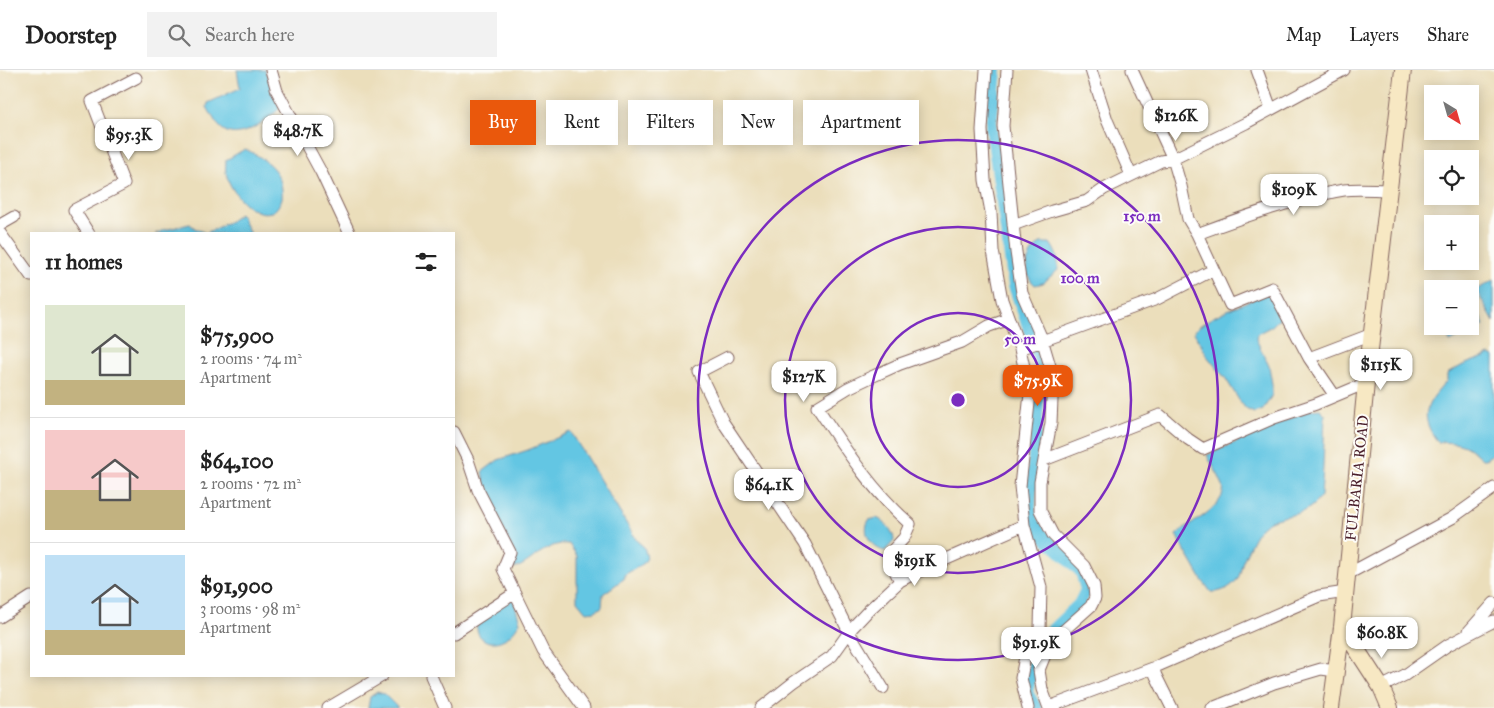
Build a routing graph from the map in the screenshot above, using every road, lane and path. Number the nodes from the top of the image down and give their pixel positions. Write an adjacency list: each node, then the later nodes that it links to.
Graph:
1 (271, 70): 18 (street)
2 (986, 70): 23 (street)
3 (1007, 70): 16 (street)
4 (1091, 70): 12 (street)
5 (1132, 70): 11 (street)
6 (1257, 70): 10 (street)
7 (1344, 70): 10 (street)
8 (1403, 70): 13 (main road, FULBARIA ROAD)
9 (136, 78): 17 (street)
10 (1271, 109): 11 (street)
11 (1172, 159): 12 (street); 20 (street)
12 (1131, 175): 16 (street)
13 (1390, 190): 20 (street); 24 (main road, FULBARIA ROAD)
14 (14, 217): 15 (street)
15 (0, 225)
16 (1013, 225): 25 (street)
17 (88, 232)
18 (349, 232)
19 (0, 233): 22 (street)
20 (1197, 234): 21 (street)
21 (1213, 270): 25 (street); 28 (street)
22 (30, 275)
23 (1009, 319): 26 (street); 36 (street)
24 (1372, 334): 28 (street); 29 (main road, FULBARIA ROAD)
25 (1043, 341): 26 (street); 32 (street)
26 (1020, 349): 34 (street)
27 (728, 357): 45 (street)
28 (1309, 358): 30 (street)
29 (1366, 383): 30 (street); 35 (main road, FULBARIA ROAD)
30 (1335, 396): 32 (street)
31 (455, 434): 38 (street)
32 (1044, 460): 53 (street)
33 (1494, 488): 35 (street)
34 (1024, 524): 36 (street); 58 (street)
35 (1348, 574): 37 (main road, FULBARIA ROAD)
36 (900, 581): 45 (street)
37 (1346, 592): 43 (main road, FULBARIA ROAD); 47 (street)
38 (515, 594): 44 (street); 56 (street)
39 (30, 598): 41 (street)
40 (1494, 603): 46 (street)
41 (0, 616)
42 (1494, 621): 46 (street)
43 (1342, 627): 48 (main road, FULBARIA ROAD); 51 (main road)
44 (455, 630)
45 (849, 632): 52 (street); 57 (street)
46 (1467, 634): 51 (street)
47 (1153, 668): 53 (street); 59 (street)
48 (1336, 671): 60 (street); 61 (main road, FULBARIA ROAD)
49 (380, 677): 54 (street)
50 (432, 677): 55 (street)
51 (1381, 687): 62 (main road)
52 (883, 688)
53 (1049, 707)
54 (328, 708)
55 (445, 708)
56 (584, 708)
57 (761, 708)
58 (1028, 708)
59 (1172, 708)
60 (1212, 708)
61 (1331, 708)
62 (1390, 708)

